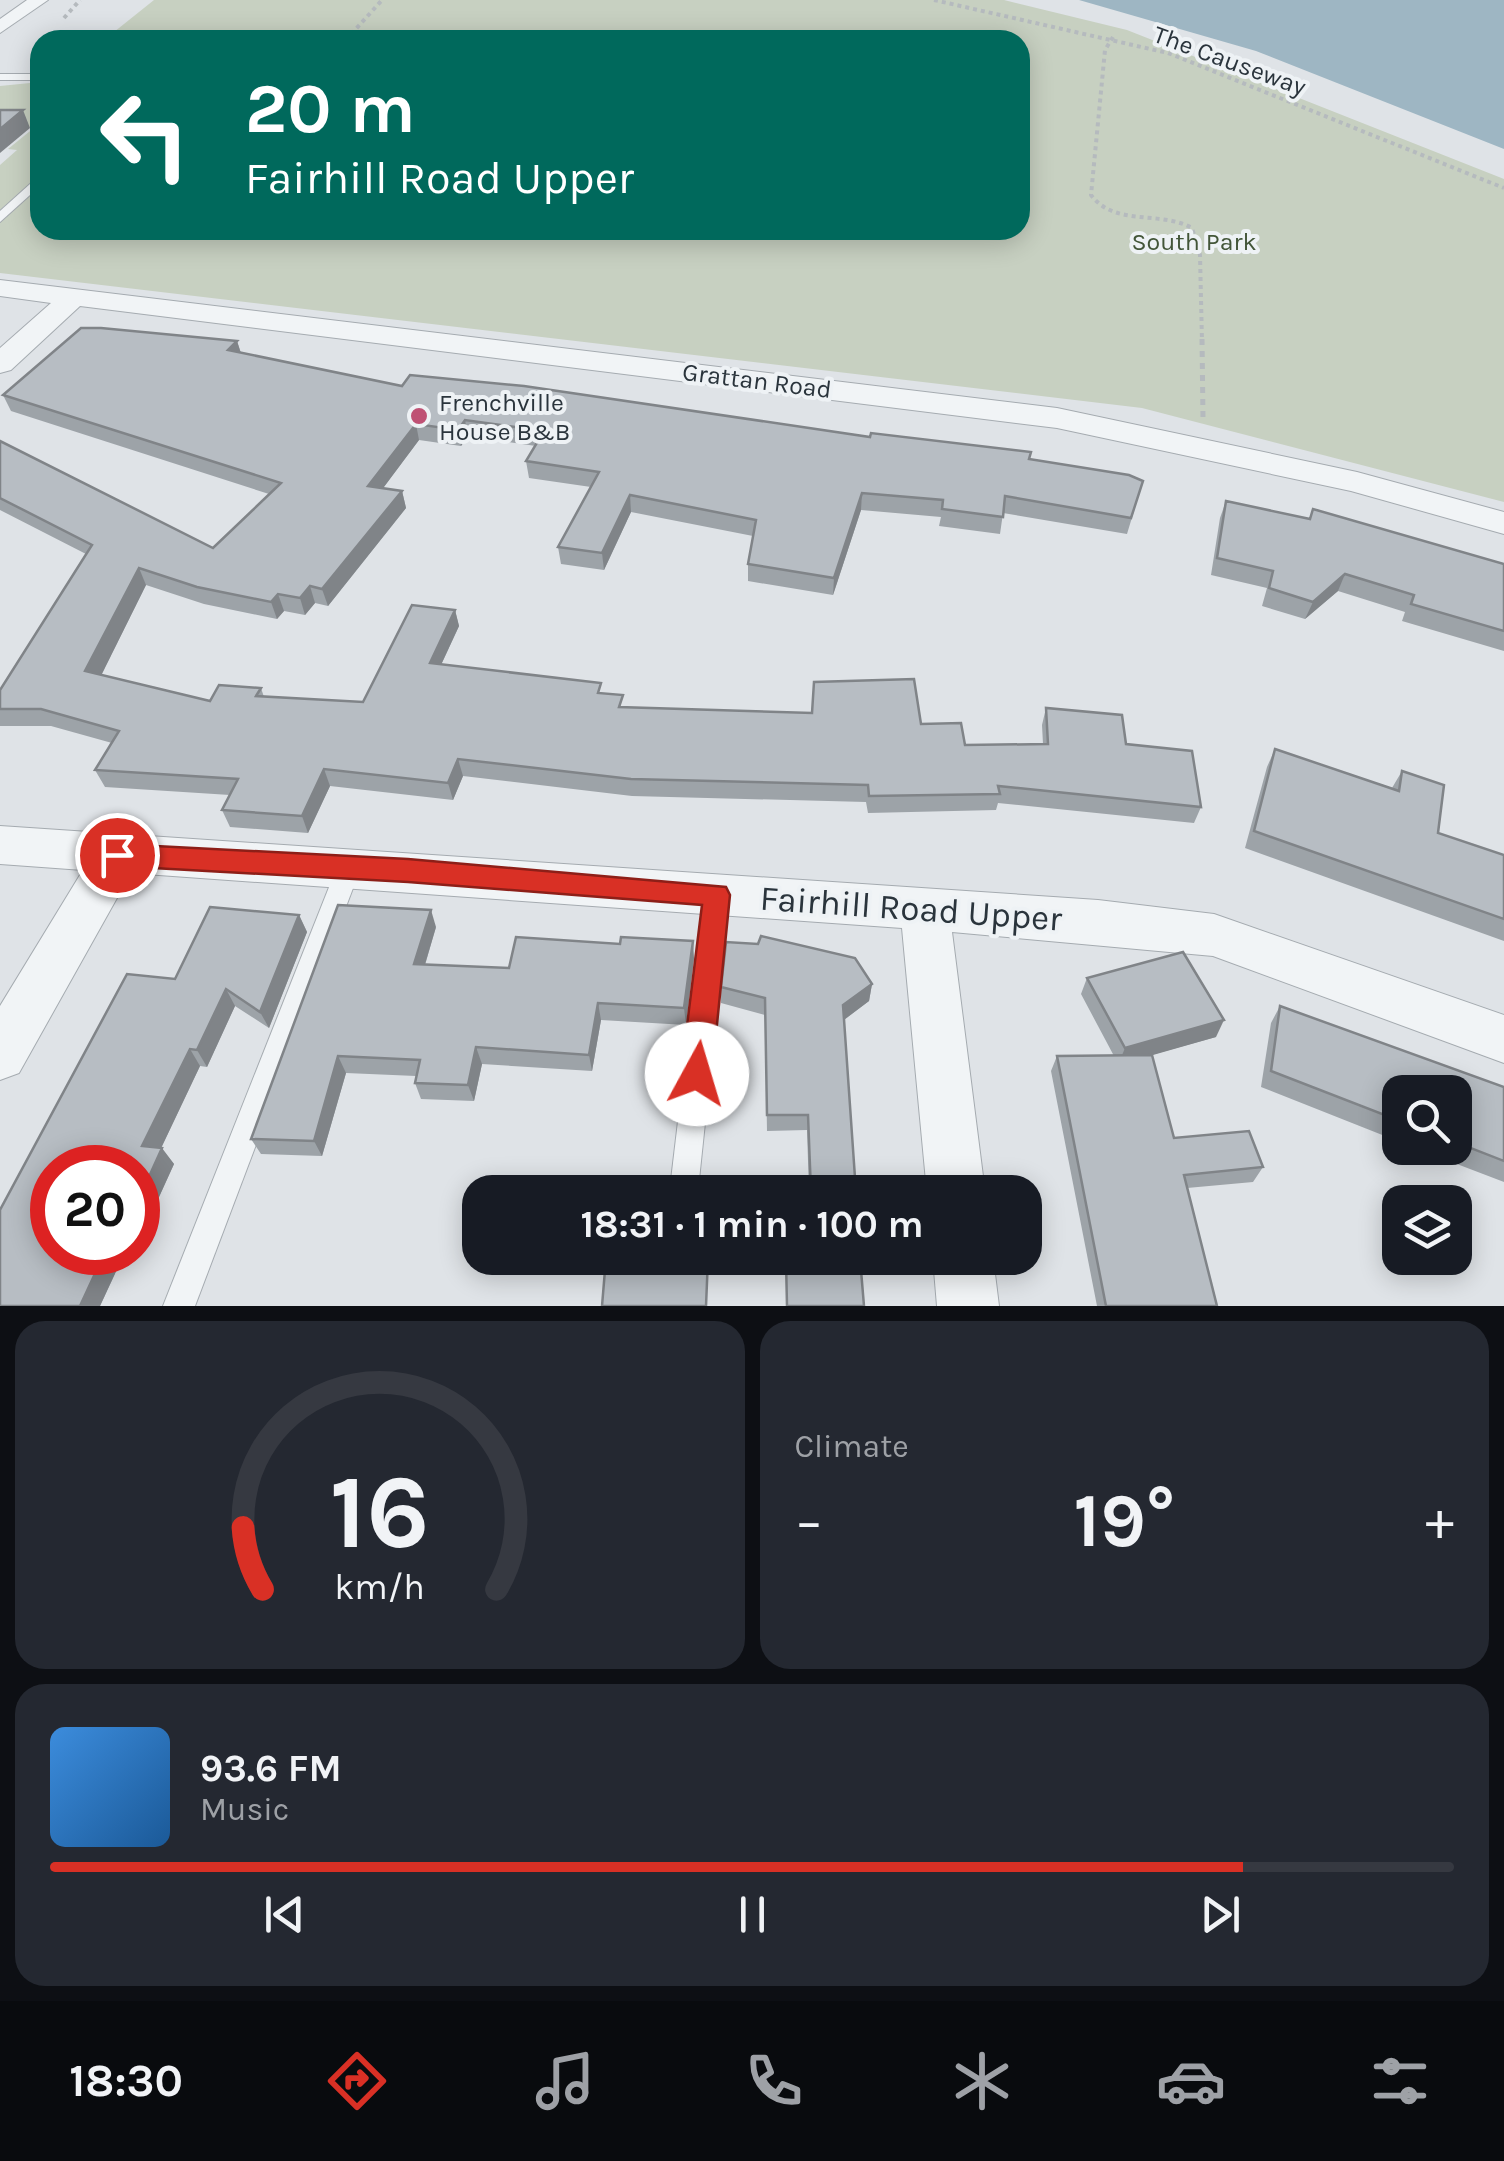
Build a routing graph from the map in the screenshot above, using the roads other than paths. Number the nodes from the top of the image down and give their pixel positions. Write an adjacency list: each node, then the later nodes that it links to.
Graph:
1 (39, 0): 2 (street)
2 (0, 27)
3 (0, 77): 4 (lane)
4 (30, 77)
5 (30, 189): 6 (lane)
6 (0, 218)
7 (0, 288): 8 (street, Grattan Road)
8 (75, 296): 9 (street); 10 (street, Grattan Road)
9 (0, 364)
10 (1504, 522)
11 (0, 846): 12 (street, Fairhill Road Upper)
12 (117, 855): 13 (street, Fairhill Road Upper); 17 (street)
13 (348, 867): 14 (street, Fairhill Road Upper); 21 (lane)
14 (717, 895): 15 (street, Fairhill Road Upper); 18 (lane)
15 (925, 911): 16 (street, Fairhill Road Upper); 19 (street)
16 (1504, 1039)
17 (0, 1055)
18 (686, 1175)
19 (954, 1175)
20 (965, 1275): 22 (street)
21 (179, 1306)
22 (968, 1306)

